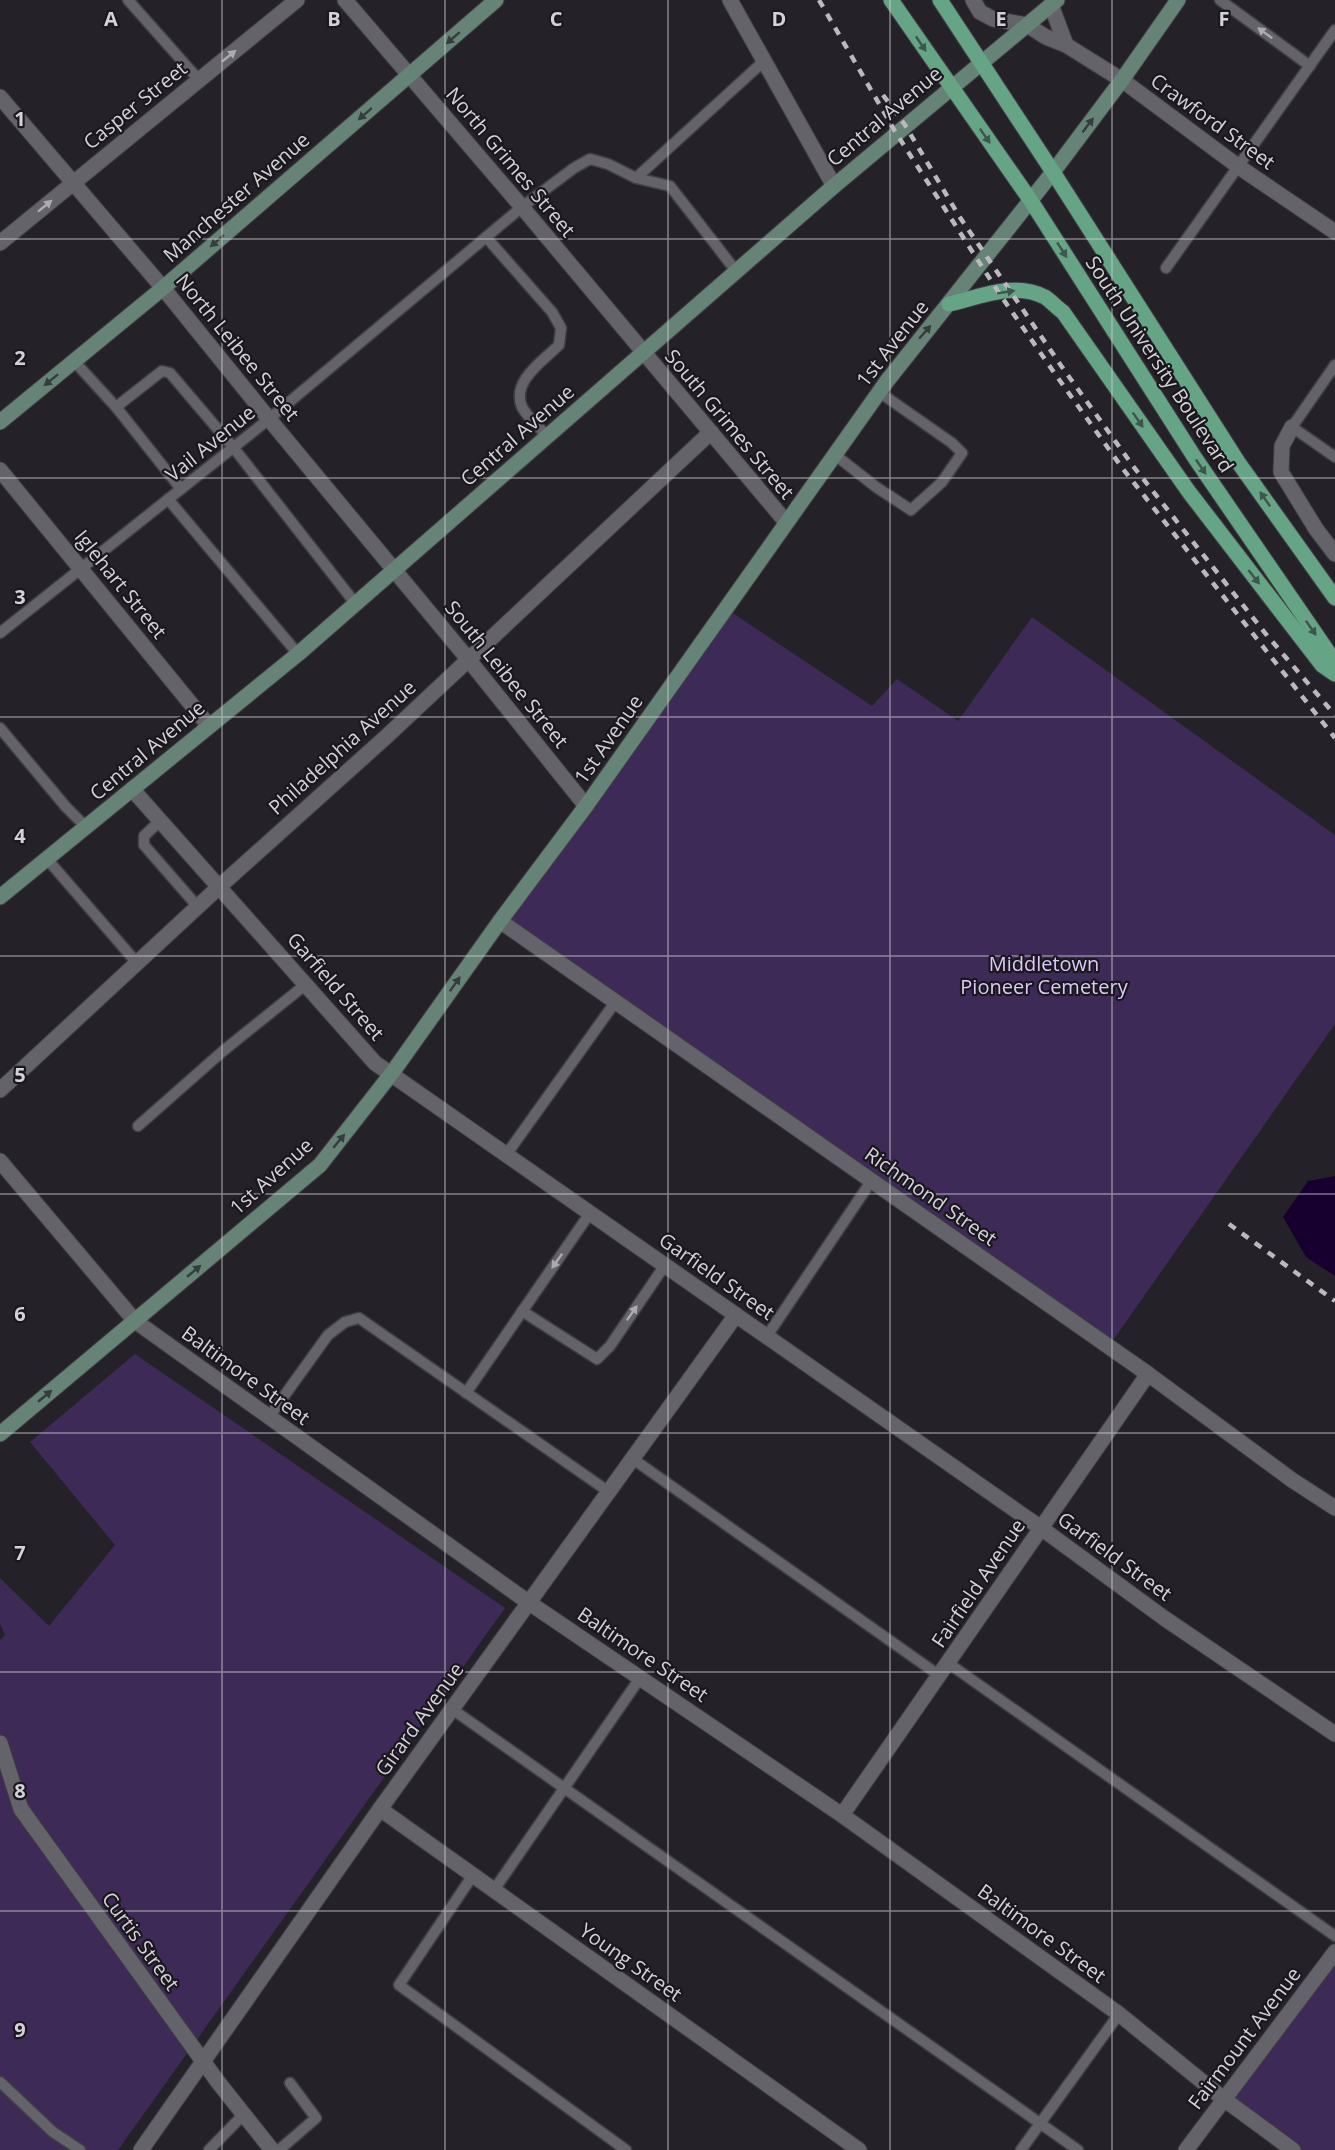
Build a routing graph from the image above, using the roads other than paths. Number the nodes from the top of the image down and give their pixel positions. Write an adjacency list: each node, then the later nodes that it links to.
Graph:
1 (128, 0): 19 (lane)
2 (297, 0): 19 (street, Casper Street, one-way to 2)
3 (345, 0): 18 (street, North Grimes Street)
4 (496, 0): 18 (street, Manchester Avenue, one-way to 18)
5 (730, 0): 15 (street)
6 (891, 0): 21 (main road, South University Boulevard, one-way to 21)
7 (940, 0): 16 (main road, South University Boulevard)
8 (973, 0): 12 (street, Crawford Street)
9 (1178, 0): 20 (street, 1st Avenue)
10 (1220, 0): 17 (lane, one-way to 10)
11 (1054, 3): 12 (street, Central Avenue); 14 (street)
12 (1027, 25): 14 (street, Crawford Street); 16 (street, Central Avenue)
13 (1335, 30): 17 (lane)
14 (1066, 45): 20 (street, Crawford Street)
15 (764, 61): 25 (lane); 27 (street)
16 (981, 64): 21 (street, Central Avenue); 24 (main road, South University Boulevard)
17 (1310, 66): 23 (lane)
18 (409, 76): 29 (street, North Grimes Street); 35 (street, Manchester Avenue, one-way to 35)
19 (200, 80): 26 (street, Casper Street)
20 (1122, 80): 23 (street, Crawford Street); 24 (street, 1st Avenue, one-way to 20)
21 (951, 88): 27 (street, Central Avenue); 28 (main road, South University Boulevard, one-way to 28)
22 (0, 98): 26 (street, North Leibee Street)
23 (1239, 167): 30 (street, Crawford Street); 33 (lane)
24 (1053, 172): 28 (street, 1st Avenue); 57 (main road, South University Boulevard, one-way to 24)
25 (636, 178): 29 (lane, Vail Avenue); 34 (lane)
26 (73, 183): 32 (street, Casper Street, one-way to 26); 35 (street, North Leibee Street)
27 (834, 186): 34 (street, Central Avenue)
28 (1031, 201): 36 (street, 1st Avenue); 62 (main road, South University Boulevard, one-way to 62)
29 (522, 207): 31 (lane, Vail Avenue); 37 (street, North Grimes Street)
30 (1335, 232)
31 (486, 237): 42 (lane, Vail Avenue); 46 (lane)
32 (0, 243)
33 (1166, 267)
34 (736, 271): 37 (street, Central Avenue)
35 (163, 288): 38 (street, Manchester Avenue); 42 (street, North Leibee Street)
36 (950, 304): 40 (street, 1st Avenue, one-way to 36); 63 (main road, one-way to 63)
37 (643, 353): 45 (street, South Grimes Street); 46 (street, Central Avenue)
38 (74, 361): 41 (lane); 43 (street, Manchester Avenue, one-way to 43)
39 (1335, 365): 44 (lane)
40 (879, 392): 48 (street, 1st Avenue); 48 (lane)
41 (116, 407): 47 (lane); 51 (lane)
42 (268, 419): 47 (lane, Vail Avenue); 56 (street, North Leibee Street)
43 (0, 422)
44 (1292, 427): 49 (lane); 54 (street)
45 (711, 432): 53 (street, South Grimes Street); 61 (street, Philadelphia Avenue)
46 (547, 436): 56 (street, Central Avenue)
47 (233, 447): 51 (lane, Vail Avenue); 58 (lane)
48 (834, 454): 53 (street, 1st Avenue)
49 (1335, 457)
50 (0, 470): 55 (street, Iglehart Street)
51 (181, 489): 52 (lane, Vail Avenue)
52 (168, 499): 55 (lane, Vail Avenue); 60 (lane)
53 (786, 522): 67 (street, 1st Avenue)
54 (1335, 554)
55 (81, 568): 59 (lane, Vail Avenue); 64 (street, Iglehart Street)
56 (394, 570): 58 (street, Central Avenue); 61 (street, South Leibee Street)
57 (1335, 598)
58 (355, 603): 60 (street, Central Avenue)
59 (0, 633)
60 (298, 654): 64 (street, Central Avenue)
61 (468, 659): 67 (street, South Leibee Street); 71 (street, Philadelphia Avenue)
62 (1335, 662)
63 (1335, 674)
64 (209, 726): 66 (street, Central Avenue)
65 (0, 728): 69 (lane)
66 (132, 789): 68 (street, Garfield Street); 69 (street, Central Avenue)
67 (586, 806): 74 (street, 1st Avenue)
68 (161, 820): 71 (street, Garfield Street); 73 (lane)
69 (87, 828): 70 (street, Central Avenue)
70 (46, 859): 72 (street, Central Avenue); 75 (lane)
71 (220, 886): 73 (street, Philadelphia Avenue); 76 (street, Garfield Street)
72 (0, 897)
73 (198, 907): 75 (street, Philadelphia Avenue)
74 (500, 921): 77 (street, Richmond Street); 78 (street, 1st Avenue, one-way to 74)
75 (138, 963): 79 (street, Philadelphia Avenue)
76 (306, 985): 78 (street, Garfield Street); 80 (lane)
77 (616, 1002): 81 (lane); 83 (street, Richmond Street)
78 (392, 1073): 81 (street, Garfield Street); 88 (street, 1st Avenue, one-way to 78)
79 (0, 1090)
80 (138, 1126)
81 (506, 1155): 84 (street, Garfield Street)
82 (0, 1161): 88 (street, Baltimore Street)
83 (872, 1180): 89 (lane); 90 (street, Richmond Street)
84 (590, 1213): 85 (street, Garfield Street); 86 (lane, one-way to 86)
85 (665, 1265): 86 (lane, one-way to 85); 87 (street, Garfield Street)
86 (522, 1311): 91 (lane)
87 (736, 1315): 89 (street, Garfield Street); 94 (street, Girard Avenue)
88 (135, 1321): 92 (street, Baltimore Street); 93 (street, 1st Avenue, one-way to 88)
89 (767, 1336): 97 (street, Garfield Street)
90 (1148, 1374): 96 (street, Richmond Street); 97 (street, Fairfield Avenue)
91 (466, 1393): 92 (lane); 95 (lane)
92 (269, 1417): 98 (street, Baltimore Street)
93 (0, 1434)
94 (633, 1459): 95 (street, Girard Avenue); 99 (lane)
95 (609, 1492): 98 (street, Girard Avenue)
96 (1335, 1508)
97 (1041, 1528): 99 (street, Fairfield Avenue); 102 (street, Garfield Street)
98 (528, 1602): 100 (street, Baltimore Street); 101 (street, Girard Avenue)
99 (944, 1670): 106 (street, Fairfield Avenue); 109 (lane)
100 (640, 1678): 104 (lane); 106 (street, Baltimore Street)
101 (452, 1709): 104 (lane); 105 (street, Girard Avenue)
102 (1335, 1734)
103 (0, 1743): 112 (street, Curtis Street)
104 (565, 1788): 108 (lane); 117 (lane)
105 (380, 1809): 107 (street, Young Street); 112 (street, Girard Avenue)
106 (842, 1815): 111 (street, Baltimore Street)
107 (473, 1875): 108 (street, Young Street); 123 (lane)
108 (494, 1890): 124 (street, Young Street)
109 (1335, 1936)
110 (1335, 1952): 115 (street, Fairmount Avenue)
111 (1119, 2014): 115 (street, Baltimore Street); 117 (lane)
112 (202, 2061): 116 (street, Curtis Street); 119 (street, Girard Avenue)
113 (0, 2082): 118 (lane)
114 (290, 2083): 122 (lane)
115 (1225, 2100): 127 (street, Fairmount Avenue); 128 (street, Baltimore Street)
116 (244, 2114): 120 (lane); 121 (street, Curtis Street)
117 (1041, 2122): 125 (lane); 126 (lane)
118 (80, 2150)
119 (141, 2150)
120 (209, 2150)
121 (272, 2150)
122 (279, 2150)
123 (626, 2150)
124 (858, 2150)
125 (1021, 2150)
126 (1078, 2150)
127 (1186, 2150)
128 (1293, 2150)

